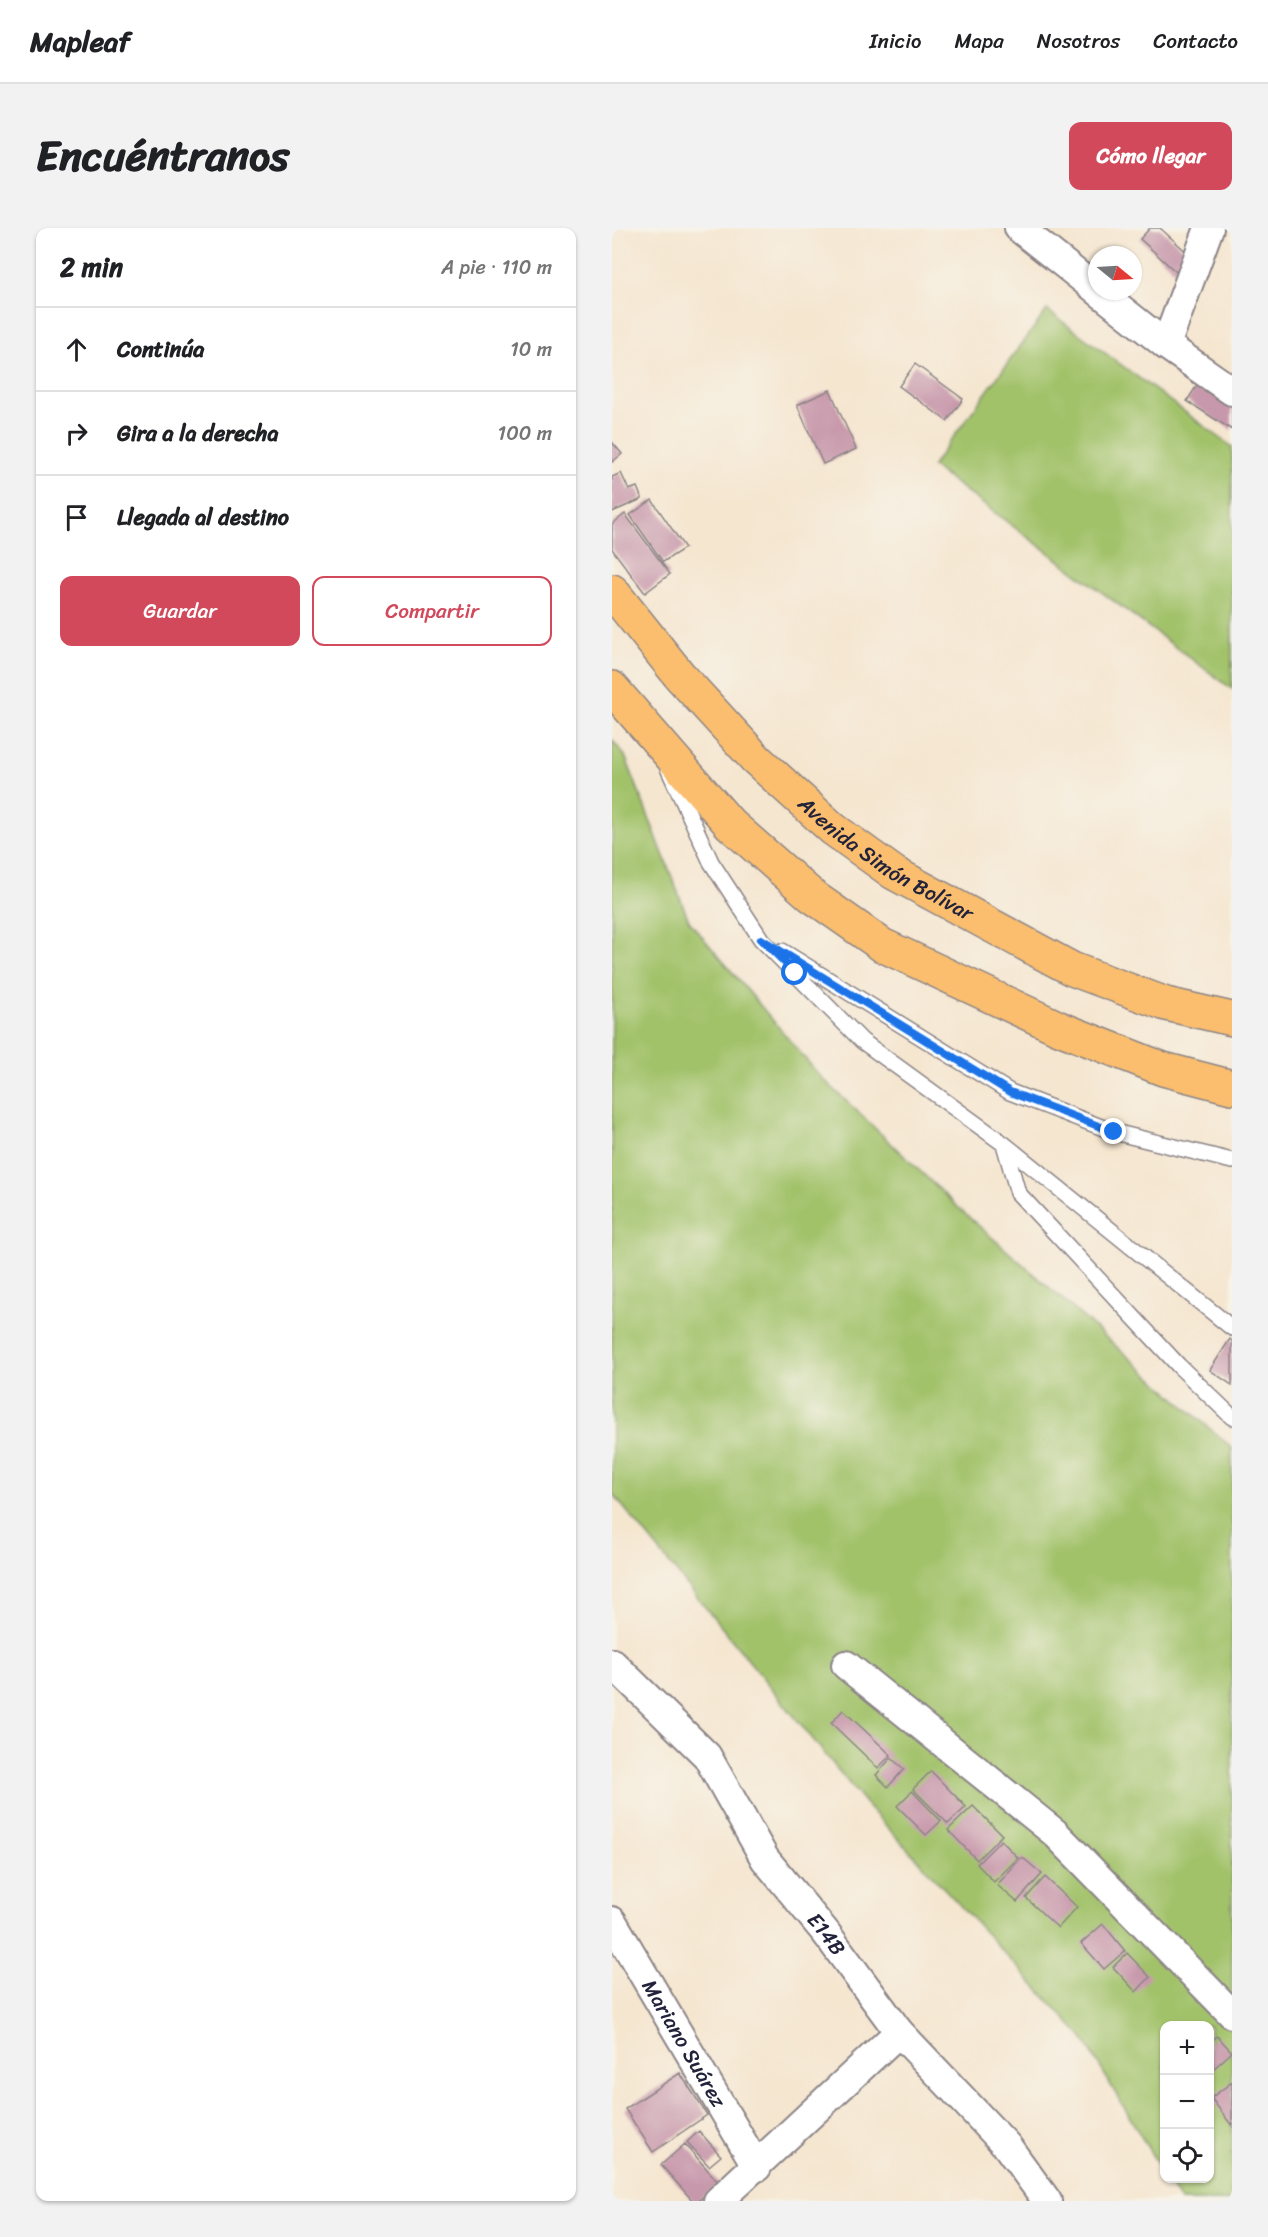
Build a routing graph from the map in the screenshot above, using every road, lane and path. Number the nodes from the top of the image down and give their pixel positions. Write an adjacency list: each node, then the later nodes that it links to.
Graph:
1 (1019, 228): 3 (street)
2 (1209, 228): 5 (street)
3 (1088, 283)
4 (1109, 300): 5 (street)
5 (1166, 345): 6 (street)
6 (1232, 391)
7 (612, 591): 11 (highway, Avenida Simón Bolívar)
8 (612, 688): 9 (highway)
9 (655, 741): 10 (lane); 12 (highway)
10 (761, 939): 13 (lane); 14 (lane)
11 (1232, 1019)
12 (1232, 1087)
13 (1004, 1144): 15 (lane); 16 (lane)
14 (1232, 1161)
15 (1232, 1328)
16 (1232, 1416)
17 (612, 1663): 21 (street, E14B)
18 (846, 1665): 20 (street)
19 (612, 1921): 22 (street, Mariano Suárez)
20 (1232, 2014)
21 (899, 2032): 22 (street); 24 (street, E14B)
22 (757, 2167): 23 (street)
23 (718, 2201)
24 (1047, 2201)

